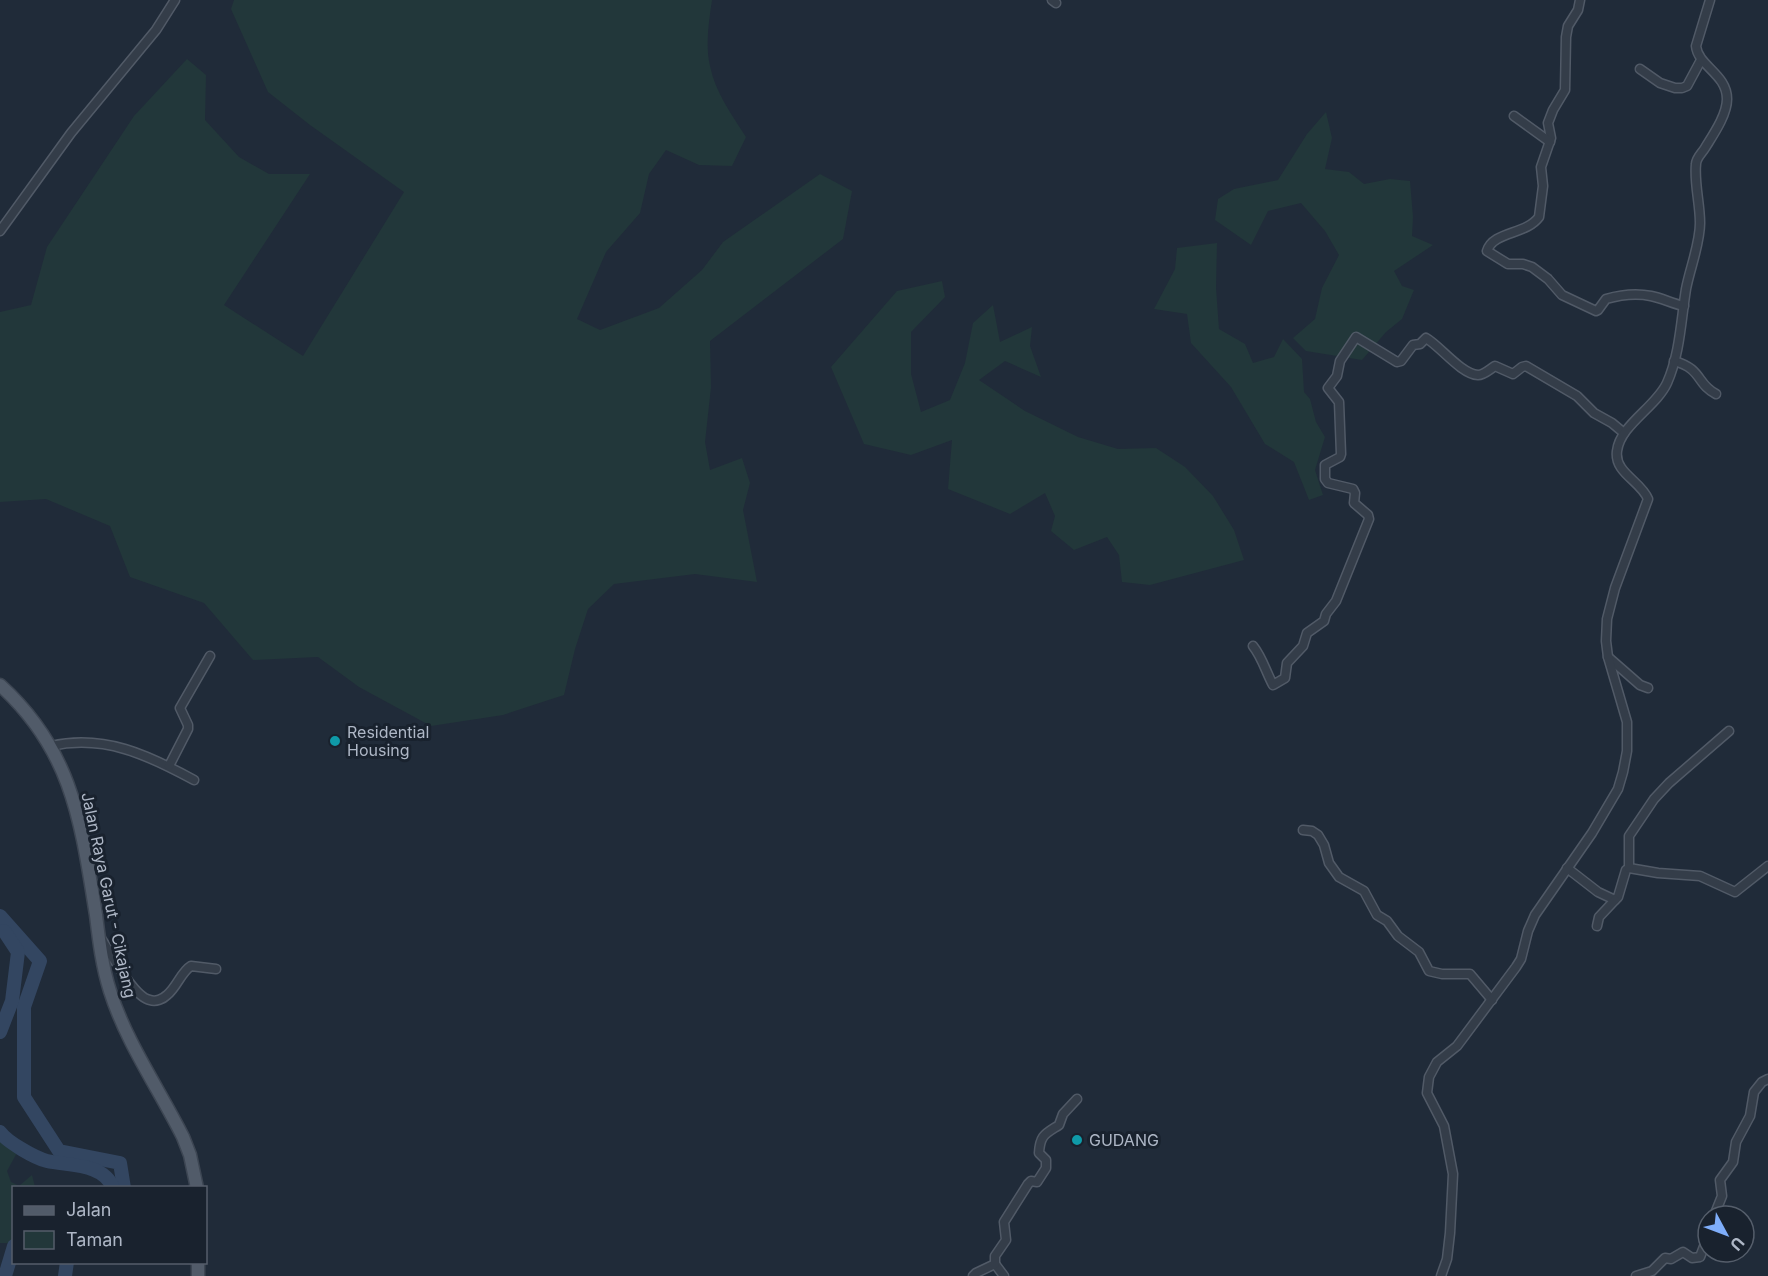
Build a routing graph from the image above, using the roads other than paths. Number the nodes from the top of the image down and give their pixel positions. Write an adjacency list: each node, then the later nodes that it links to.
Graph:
1 (175, 0): 8 (street)
2 (1580, 0): 7 (street)
3 (1710, 0): 4 (street)
4 (1701, 60): 5 (street); 9 (street)
5 (1641, 69)
6 (1514, 116): 7 (street)
7 (1550, 142): 9 (street)
8 (0, 231)
9 (1684, 306): 10 (street)
10 (1674, 361): 11 (street); 12 (street)
11 (1716, 394)
12 (1624, 433): 13 (street); 15 (street)
13 (1253, 646)
14 (210, 656): 20 (street)
15 (1608, 657): 17 (street); 24 (street)
16 (0, 685): 19 (main road, Jalan Raya Garut - Cikajang)
17 (1648, 687)
18 (1729, 731): 25 (street)
19 (51, 746): 20 (street); 28 (main road, Jalan Raya Garut - Cikajang)
20 (169, 766): 21 (street)
21 (194, 780)
22 (1303, 830): 30 (street)
23 (1768, 866): 25 (street)
24 (1567, 868): 26 (street); 30 (street)
25 (1629, 868): 26 (street)
26 (1615, 900): 27 (street)
27 (1596, 926)
28 (99, 934): 29 (street); 33 (main road, Jalan Raya Garut - Cikajang)
29 (216, 969)
30 (1492, 1000): 39 (street)
31 (1768, 1079): 34 (street)
32 (1077, 1099): 36 (street)
33 (197, 1186)
34 (1719, 1204)
35 (1696, 1257): 40 (street)
36 (995, 1264): 37 (street); 38 (street)
37 (973, 1276)
38 (1004, 1276)
39 (1441, 1276)
40 (1636, 1276)

